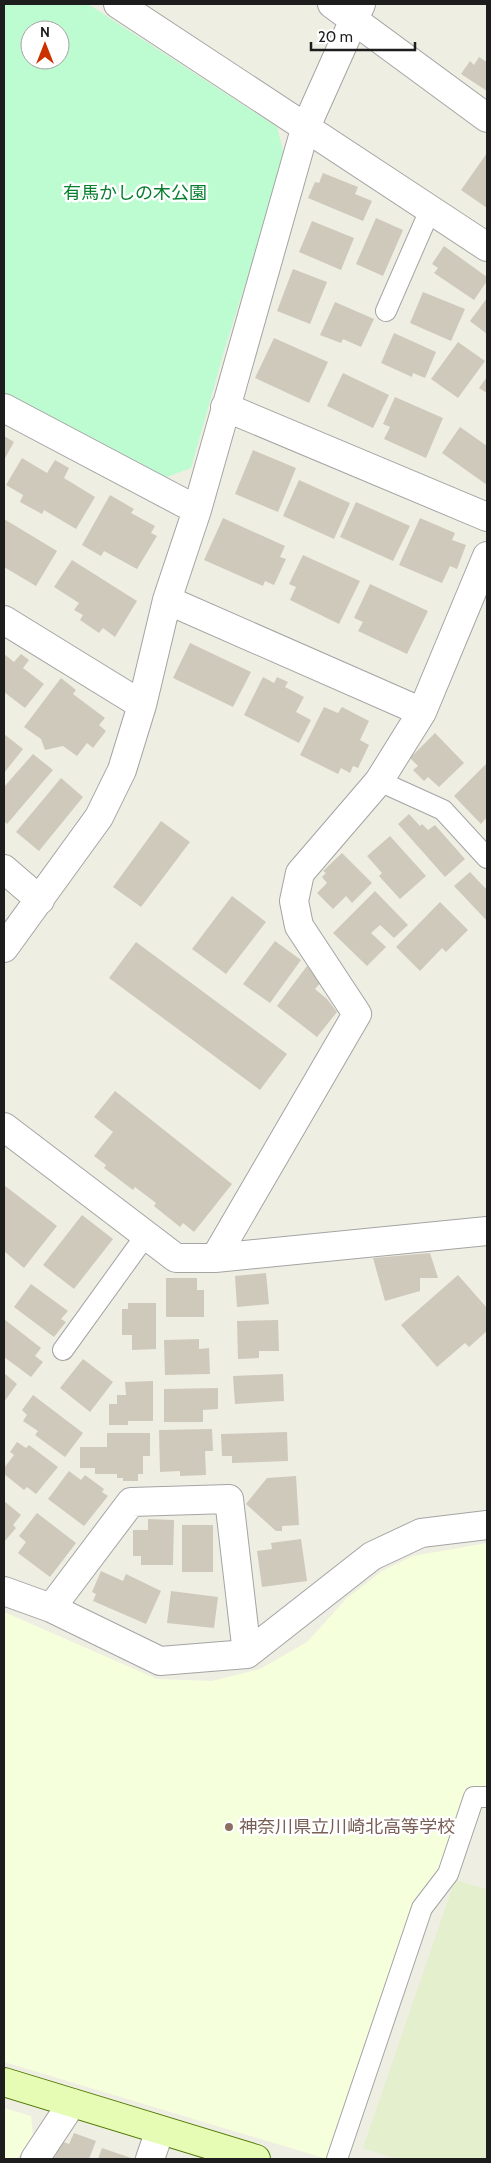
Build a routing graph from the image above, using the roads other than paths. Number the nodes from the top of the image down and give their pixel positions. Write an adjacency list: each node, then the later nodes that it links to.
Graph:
1 (118, 4): 5 (street)
2 (332, 4): 3 (street)
3 (358, 12): 4 (street); 5 (street)
4 (487, 118)
5 (305, 129): 6 (street); 9 (street)
6 (430, 210): 7 (street); 8 (lane)
7 (487, 247)
8 (386, 311)
9 (226, 406): 11 (street); 12 (street)
10 (4, 408): 11 (street)
11 (197, 510): 14 (street)
12 (487, 517)
13 (487, 556): 17 (street)
14 (167, 600): 16 (street); 17 (street)
15 (4, 620): 16 (street)
16 (142, 705): 21 (street)
17 (422, 712): 18 (street)
18 (379, 781): 19 (lane); 26 (street)
19 (487, 858)
20 (4, 869): 21 (street)
21 (40, 900): 22 (street)
22 (4, 948)
23 (4, 1127): 25 (street)
24 (487, 1231): 26 (street)
25 (146, 1235): 26 (street); 27 (lane)
26 (215, 1258)
27 (63, 1350)
28 (487, 1525): 31 (street)
29 (4, 1591): 30 (street)
30 (51, 1608): 31 (street); 31 (street)
31 (247, 1654)
32 (487, 1797): 39 (lane)
33 (4, 2082): 34 (street)
34 (72, 2103): 35 (street); 36 (street)
35 (160, 2130): 37 (street); 38 (street)
36 (35, 2159)
37 (150, 2159)
38 (256, 2159)
39 (337, 2159)

